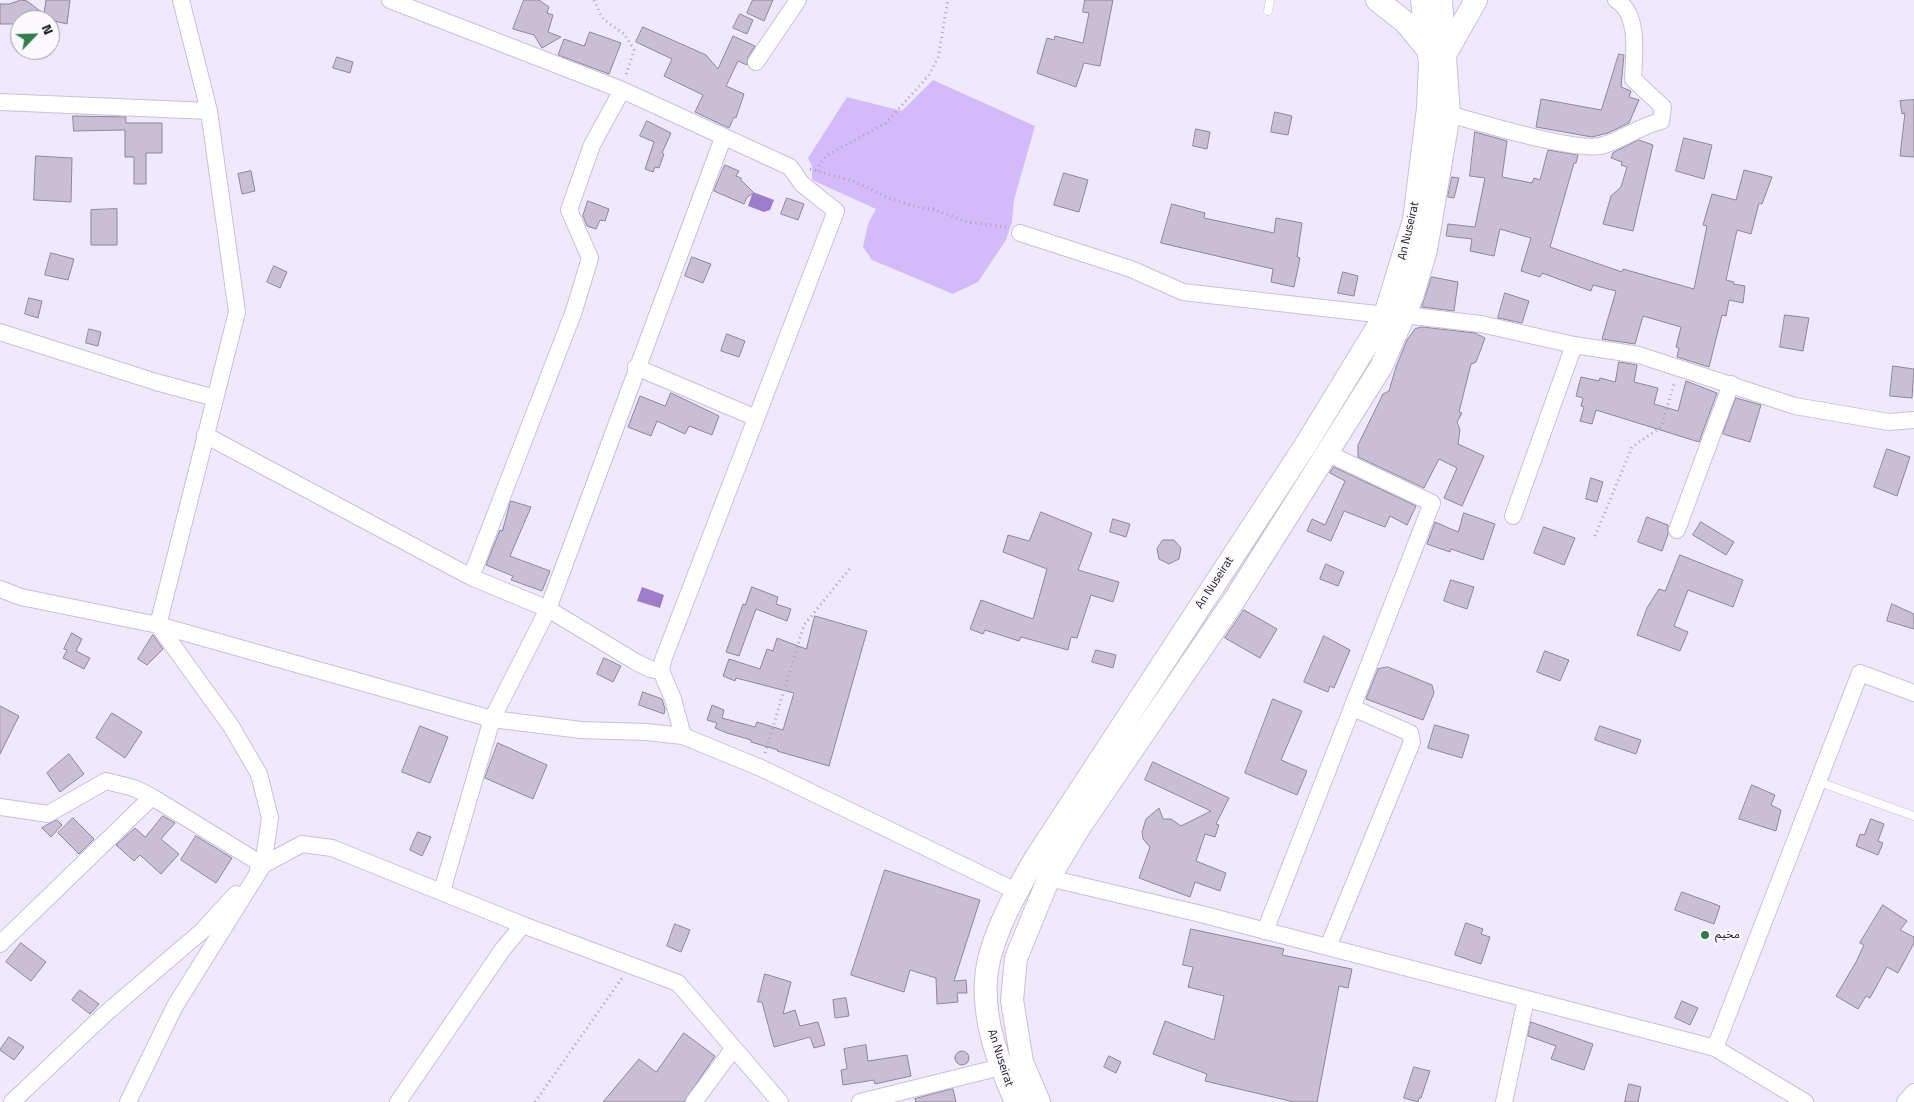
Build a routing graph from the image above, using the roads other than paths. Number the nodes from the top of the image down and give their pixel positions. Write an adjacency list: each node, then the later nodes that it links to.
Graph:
1 (181, 0): 15 (street)
2 (390, 0): 13 (street)
3 (798, 0): 12 (street)
4 (1270, 0): 10 (lane)
5 (1377, 0): 11 (main road)
6 (1422, 0): 11 (main road, An Nuseirat)
7 (1441, 0): 11 (main road, An Nuseirat)
8 (1476, 0): 11 (main road, An Nuseirat)
9 (1616, 0): 16 (street)
10 (1268, 10)
11 (1438, 52): 16 (main road, An Nuseirat); 19 (main road, An Nuseirat)
12 (756, 62)
13 (622, 90): 17 (street); 31 (street)
14 (0, 102): 15 (street)
15 (209, 111): 24 (street)
16 (1449, 114): 19 (main road, An Nuseirat)
17 (723, 138): 22 (street); 25 (street)
18 (1020, 233): 19 (street)
19 (1395, 315): 21 (street); 28 (main road, An Nuseirat); 47 (main road, An Nuseirat)
20 (0, 332): 24 (street)
21 (1574, 345): 23 (street); 29 (street)
22 (636, 367): 25 (street); 33 (street)
23 (1731, 384): 26 (street); 30 (street)
24 (215, 398): 27 (street)
25 (756, 418): 35 (street)
26 (1914, 420)
27 (205, 435): 31 (street); 34 (street)
28 (1327, 453): 37 (street); 45 (main road, An Nuseirat)
29 (1513, 516)
30 (1677, 530)
31 (471, 577): 33 (street)
32 (0, 589): 34 (street)
33 (548, 609): 35 (street); 38 (street)
34 (158, 625): 38 (street); 44 (street)
35 (661, 672): 39 (street)
36 (1914, 693): 40 (street)
37 (1354, 708): 49 (street); 51 (street)
38 (492, 719): 39 (street); 46 (street)
39 (682, 736): 47 (street)
40 (1819, 782): 43 (lane); 53 (street)
41 (152, 797): 42 (street); 44 (street); 50 (street)
42 (0, 807)
43 (1914, 816)
44 (263, 865): 46 (street); 57 (street); 58 (street)
45 (1049, 878): 49 (street); 64 (main road, An Nuseirat)
46 (442, 891): 48 (street)
47 (1018, 892): 55 (main road, An Nuseirat)
48 (523, 925): 54 (street); 59 (street)
49 (1265, 931): 51 (street)
50 (0, 944)
51 (1328, 947): 52 (street)
52 (1526, 999): 53 (street); 65 (street)
53 (1715, 1048): 66 (street)
54 (733, 1049): 60 (street); 61 (street)
55 (1001, 1067): 62 (street); 63 (main road, An Nuseirat)
56 (1914, 1092): 67 (street)
57 (12, 1102)
58 (128, 1102)
59 (398, 1102)
60 (694, 1102)
61 (780, 1102)
62 (860, 1102)
63 (1016, 1102)
64 (1039, 1102)
65 (1504, 1102)
66 (1805, 1102)
67 (1904, 1102)

